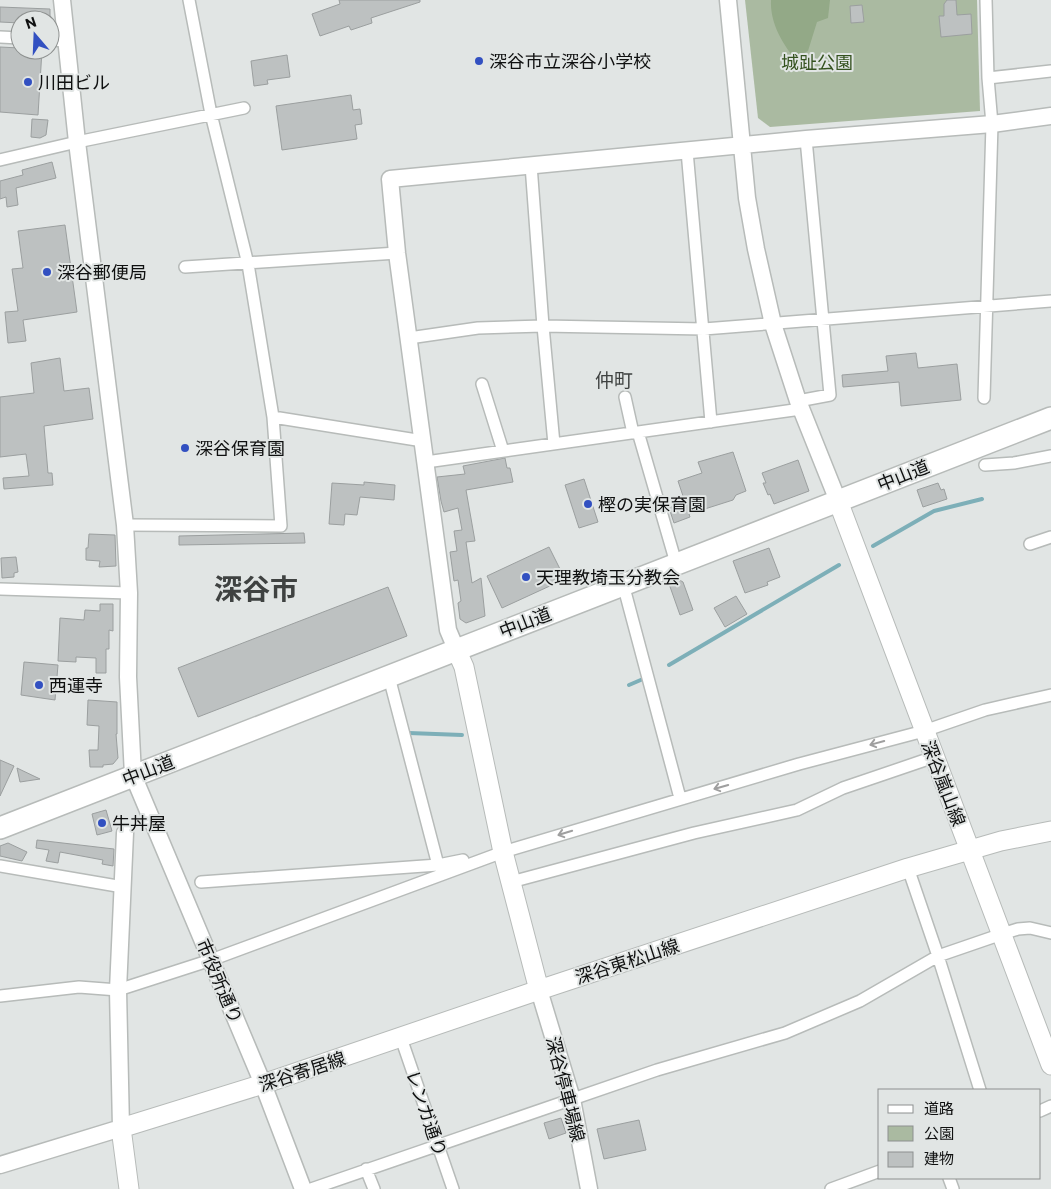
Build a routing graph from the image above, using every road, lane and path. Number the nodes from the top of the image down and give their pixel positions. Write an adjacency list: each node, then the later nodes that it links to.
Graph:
1 (62, 0): 5 (street, 市役所通り)
2 (189, 0): 10 (street)
3 (728, 0): 15 (street)
4 (986, 0): 8 (street)
5 (60, 20)
6 (60, 52): 14 (street, 市役所通り)
7 (1051, 72): 8 (street)
8 (988, 78): 12 (street)
9 (244, 108): 10 (street)
10 (211, 114): 14 (street); 20 (street)
11 (1051, 116): 12 (street)
12 (992, 124): 13 (street); 23 (street)
13 (806, 140): 15 (street); 24 (street)
14 (77, 142): 17 (street); 44 (street, 市役所通り)
15 (742, 146): 16 (street); 25 (street)
16 (687, 151): 18 (street); 27 (street)
17 (0, 160)
18 (531, 165): 19 (street); 26 (street)
19 (397, 253): 20 (street); 28 (street)
20 (248, 264): 21 (street); 33 (street)
21 (185, 267)
22 (1051, 300): 23 (street)
23 (987, 305): 24 (street); 31 (street)
24 (822, 320): 25 (street); 32 (street)
25 (774, 324): 27 (street); 32 (street)
26 (543, 326): 27 (street); 28 (street); 38 (street)
27 (704, 329): 35 (street)
28 (409, 338): 37 (street)
29 (482, 384): 39 (street)
30 (625, 397): 36 (street)
31 (984, 398)
32 (799, 405): 35 (street); 43 (street)
33 (273, 417): 37 (street); 44 (street)
34 (1051, 418): 43 (highway, 中山道)
35 (711, 422): 36 (street)
36 (636, 433): 38 (street); 47 (street)
37 (423, 441): 41 (street)
38 (554, 444): 39 (street)
39 (503, 452): 41 (street)
40 (1051, 456): 42 (street)
41 (426, 462): 51 (street)
42 (985, 465)
43 (838, 501): 47 (highway, 中山道); 54 (main road, 深谷嵐山線)
44 (125, 526): 50 (street, 市役所通り)
45 (1051, 537): 46 (street)
46 (1030, 544)
47 (676, 563): 48 (highway, 中山道)
48 (623, 584): 51 (highway, 中山道); 57 (street)
49 (0, 589): 50 (street)
50 (129, 593): 56 (street, 市役所通り)
51 (456, 649): 52 (highway, 中山道); 62 (main road)
52 (389, 677): 56 (highway, 中山道); 63 (street)
53 (1051, 695): 54 (street)
54 (924, 731): 55 (main road, 深谷嵐山線); 57 (street, one-way to 57)
55 (934, 757): 61 (main road, 深谷嵐山線); 67 (street)
56 (133, 775): 58 (highway, 中山道); 72 (street, 市役所通り)
57 (680, 798): 62 (street, one-way to 62)
58 (0, 828)
59 (1051, 831): 61 (main road, 深谷東松山線)
60 (125, 833): 68 (street)
61 (970, 850): 65 (main road, 深谷東松山線); 70 (main road, 深谷嵐山線)
62 (503, 852): 63 (street); 67 (main road); 72 (street)
63 (438, 865): 66 (street)
64 (0, 866): 68 (street)
65 (908, 868): 71 (street); 74 (main road, 深谷東松山線)
66 (201, 882)
67 (511, 882): 74 (main road)
68 (123, 887): 73 (street)
69 (1051, 933): 70 (street)
70 (1002, 934): 71 (street); 77 (main road, 深谷嵐山線)
71 (938, 956): 79 (street); 80 (street)
72 (211, 960): 73 (street); 78 (street, 市役所通り)
73 (118, 990): 75 (street); 81 (street)
74 (539, 990): 76 (main road, 深谷寄居線); 80 (street, 深谷停車場線)
75 (0, 996)
76 (401, 1038): 78 (main road, 深谷寄居線); 82 (street, レンガ通り)
77 (1051, 1065)
78 (262, 1084): 81 (main road, 深谷寄居線); 87 (street, 市役所通り)
79 (980, 1089)
80 (572, 1098): 82 (street); 91 (street, 深谷停車場線)
81 (121, 1128): 83 (street); 86 (main road)
82 (438, 1145): 84 (street); 90 (street, レンガ通り)
83 (0, 1165)
84 (366, 1169): 88 (street); 89 (street)
85 (878, 1172): 92 (street)
86 (129, 1189)
87 (303, 1189)
88 (310, 1189)
89 (374, 1189)
90 (453, 1189)
91 (589, 1189)
92 (831, 1189)

